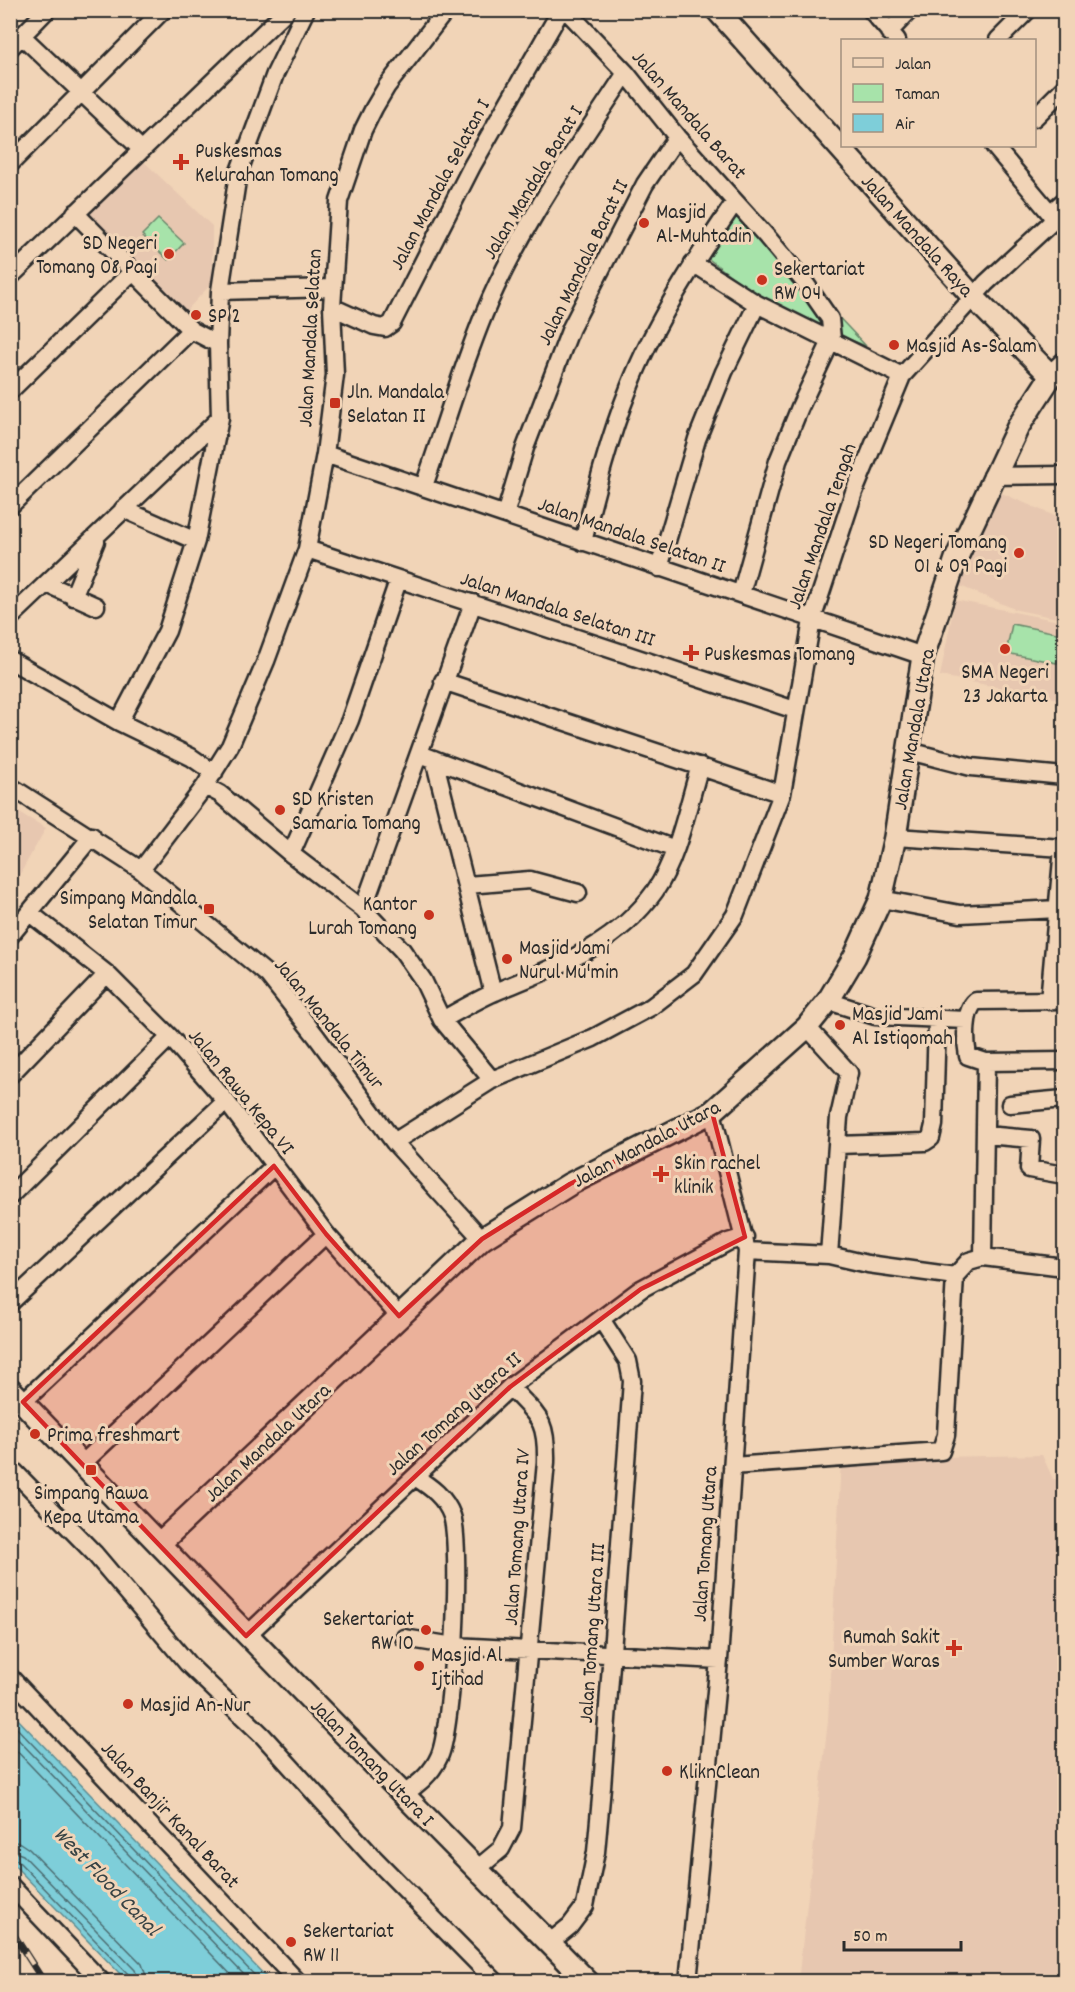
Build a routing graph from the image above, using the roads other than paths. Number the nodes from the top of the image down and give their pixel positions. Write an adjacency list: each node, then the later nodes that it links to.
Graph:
1 (47, 10): 13 (street)
2 (163, 10): 16 (street)
3 (287, 10): 20 (street)
4 (306, 10): 30 (street)
5 (446, 10): 29 (street, Jalan Mandala Selatan)
6 (563, 10): 14 (street, Jalan Mandala Barat); 33 (street, Jalan Mandala Selatan I)
7 (717, 10): 31 (street, Jalan Mandala Raya)
8 (871, 10): 11 (street)
9 (910, 10): 11 (street)
10 (1028, 10): 12 (street)
11 (893, 36)
12 (999, 39)
13 (16, 42): 16 (street)
14 (626, 73): 18 (street, Jalan Mandala Barat); 44 (street, Jalan Mandala Barat I)
15 (1065, 88): 17 (street)
16 (81, 92): 20 (street); 21 (street)
17 (1036, 117)
18 (677, 137): 22 (street, Jalan Mandala Barat); 47 (street, Jalan Mandala Barat II)
19 (1000, 148): 25 (street)
20 (142, 150): 24 (street)
21 (10, 164)
22 (735, 201): 26 (street); 35 (street, Jalan Mandala Barat)
23 (1065, 201): 25 (street, Jalan Mandala Tengah)
24 (75, 213): 27 (street); 28 (street)
25 (1056, 217): 31 (street, Jalan Mandala Tengah)
26 (693, 263): 32 (street); 50 (street)
27 (133, 271): 34 (street); 39 (street)
28 (10, 276)
29 (333, 288): 30 (street); 33 (street, Jalan Mandala Selatan)
30 (220, 291): 36 (street)
31 (974, 298): 37 (street, Jalan Mandala Raya); 38 (street, Jalan Mandala Tengah)
32 (757, 304): 35 (street); 52 (street)
33 (332, 306): 41 (street, Jalan Mandala Selatan)
34 (190, 330): 36 (street); 45 (street)
35 (832, 339): 38 (street); 55 (street)
36 (218, 344): 40 (street)
37 (1058, 370): 43 (street, Jalan Mandala Utara)
38 (902, 376): 60 (street, Jalan Mandala Tengah)
39 (10, 391)
40 (220, 418): 46 (street); 49 (street)
41 (326, 454): 44 (street, Jalan Mandala Selatan II); 51 (street, Jalan Mandala Selatan)
42 (1065, 475): 43 (street)
43 (993, 476): 61 (street, Jalan Mandala Utara)
44 (424, 486): 47 (street, Jalan Mandala Selatan II)
45 (10, 506)
46 (123, 509): 48 (street); 49 (street)
47 (505, 514): 50 (street, Jalan Mandala Selatan II)
48 (100, 531): 54 (street); 56 (street)
49 (196, 541): 65 (street)
50 (583, 542): 52 (street, Jalan Mandala Selatan II)
51 (307, 549): 53 (street, Jalan Mandala Selatan III); 70 (street, Jalan Mandala Selatan)
52 (659, 568): 55 (street, Jalan Mandala Selatan II)
53 (398, 581): 57 (street, Jalan Mandala Selatan III); 77 (street)
54 (47, 584): 56 (street); 59 (street)
55 (741, 594): 60 (street, Jalan Mandala Selatan II)
56 (73, 597): 58 (street)
57 (473, 603): 63 (street); 64 (street, Jalan Mandala Selatan III)
58 (96, 606)
59 (10, 618)
60 (812, 620): 61 (street, Jalan Mandala Selatan II); 64 (street, Jalan Mandala Tengah)
61 (923, 656): 66 (street, Jalan Mandala Utara)
62 (10, 660): 65 (street)
63 (443, 681): 67 (street); 68 (street)
64 (795, 710): 72 (street, Jalan Mandala Tengah)
65 (119, 722): 70 (street)
66 (909, 751): 69 (street); 74 (street, Jalan Mandala Utara)
67 (427, 757): 76 (street); 79 (street); 82 (street)
68 (700, 766): 72 (street); 76 (street)
69 (1065, 776)
70 (210, 780): 77 (street); 78 (street, Jalan Mandala Selatan)
71 (10, 786): 73 (street, Jalan Mandala Timur)
72 (782, 794): 98 (street, Jalan Mandala Tengah)
73 (92, 836): 78 (street, Jalan Mandala Timur); 84 (street)
74 (895, 837): 75 (street); 81 (street, Jalan Mandala Utara)
75 (1064, 848): 83 (street)
76 (675, 849): 87 (street)
77 (291, 855): 82 (street)
78 (141, 870): 104 (street, Jalan Mandala Timur)
79 (467, 885): 80 (street); 87 (street)
80 (578, 893)
81 (881, 899): 83 (street); 89 (street, Jalan Mandala Utara)
82 (363, 909): 90 (street)
83 (1058, 909): 88 (street)
84 (31, 915): 85 (street); 86 (street, Jalan Rawa Kepa VI)
85 (10, 936)
86 (107, 974): 94 (street, Jalan Rawa Kepa VI); 97 (street)
87 (493, 993): 90 (street)
88 (1057, 1000): 92 (street)
89 (828, 1001): 91 (street); 93 (street, Jalan Mandala Utara)
90 (442, 1020): 98 (street)
91 (937, 1020): 92 (street); 105 (street)
92 (966, 1020): 96 (street)
93 (807, 1027): 102 (street, Jalan Mandala Utara); 105 (street)
94 (170, 1037): 100 (street, Jalan Rawa Kepa VI); 108 (street)
95 (1065, 1061): 96 (street)
96 (986, 1062): 103 (street)
97 (10, 1075)
98 (492, 1080): 104 (street, Jalan Mandala Tengah)
99 (1065, 1099): 101 (street)
100 (226, 1101): 106 (street, Jalan Rawa Kepa VI); 116 (street)
101 (1010, 1104)
102 (712, 1112): 110 (street, Jalan Mandala Utara); 111 (street, Jalan Tomang Utara)
103 (986, 1135): 107 (street); 113 (street)
104 (394, 1142): 110 (street, Jalan Mandala Timur)
105 (838, 1145): 112 (street)
106 (274, 1166): 109 (street, Jalan Rawa Kepa VI); 120 (street)
107 (1065, 1175)
108 (10, 1196)
109 (326, 1234): 117 (street, Jalan Rawa Kepa VI); 121 (street)
110 (482, 1239): 117 (street, Jalan Mandala Utara)
111 (746, 1244): 112 (street); 118 (street, Jalan Tomang Utara II); 122 (street, Jalan Tomang Utara)
112 (829, 1255): 115 (street)
113 (983, 1257): 114 (street); 115 (street)
114 (1065, 1267)
115 (955, 1276): 122 (street)
116 (10, 1303)
117 (399, 1317): 125 (street, Jalan Mandala Utara)
118 (601, 1319): 119 (street, Jalan Tomang Utara II); 130 (street, Jalan Tomang Utara III)
119 (510, 1387): 124 (street, Jalan Tomang Utara II); 129 (street, Jalan Tomang Utara IV)
120 (17, 1395): 121 (street, Jalan Tomang Utara I)
121 (82, 1464): 125 (street, Jalan Tomang Utara I)
122 (732, 1466): 131 (street, Jalan Tomang Utara)
123 (10, 1467): 139 (street)
124 (415, 1478): 126 (street, Jalan Tomang Utara II); 128 (street)
125 (159, 1544): 126 (street, Jalan Tomang Utara I)
126 (246, 1636): 133 (street, Jalan Tomang Utara I)
127 (404, 1638): 128 (street)
128 (454, 1646): 129 (street); 133 (street)
129 (530, 1648): 130 (street); 134 (street, Jalan Tomang Utara IV)
130 (613, 1653): 131 (street); 136 (street, Jalan Tomang Utara III)
131 (719, 1660): 141 (street, Jalan Tomang Utara)
132 (10, 1677): 138 (street, Jalan Banjir Kanal Barat)
133 (405, 1793): 134 (street, Jalan Tomang Utara I)
134 (477, 1869): 136 (street, Jalan Tomang Utara I)
135 (10, 1885): 137 (street)
136 (549, 1943): 140 (street, Jalan Tomang Utara I)
137 (102, 1982)
138 (298, 1982)
139 (495, 1982)
140 (588, 1982)
141 (688, 1982)

